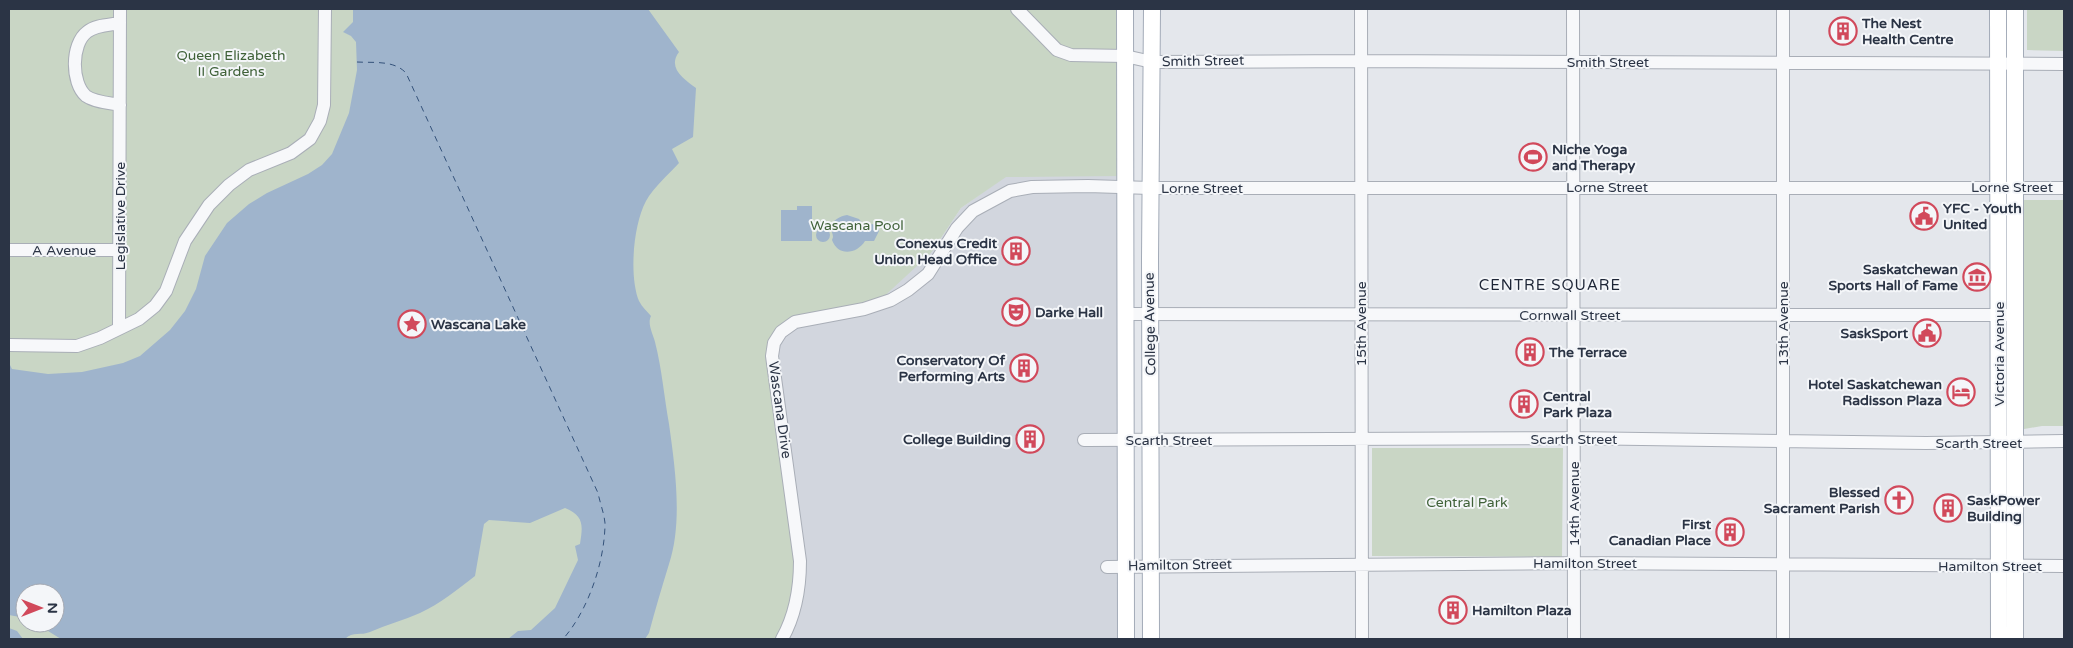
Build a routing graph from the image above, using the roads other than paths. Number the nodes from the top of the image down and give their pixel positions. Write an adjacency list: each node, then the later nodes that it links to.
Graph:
1 (120, 9): 11 (street, Legislative Drive)
2 (325, 9): 37 (street)
3 (1017, 9): 12 (street, Smith Street)
4 (1125, 9): 12 (main road, College Avenue)
5 (1152, 9): 14 (main road, College Avenue)
6 (1361, 9): 13 (street, 15th Avenue)
7 (1573, 9): 15 (street, 14th Avenue)
8 (1783, 9): 16 (street, 13th Avenue)
9 (1998, 9): 17 (main road, Victoria Avenue)
10 (2015, 9): 18 (main road, Victoria Avenue)
11 (120, 22): 20 (street, Legislative Drive); 20 (street)
12 (1126, 56): 14 (street, Smith Street); 21 (main road, College Avenue)
13 (1361, 61): 14 (street, Smith Street); 15 (street, Smith Street); 27 (street, 15th Avenue)
14 (1152, 62): 26 (main road, College Avenue)
15 (1573, 62): 16 (street, Smith Street); 22 (street, 14th Avenue)
16 (1783, 63): 17 (street, Smith Street); 23 (street, 13th Avenue)
17 (1998, 64): 18 (street, Smith Street); 24 (main road, Victoria Avenue)
18 (2015, 64): 19 (street, Smith Street); 25 (main road, Victoria Avenue)
19 (2064, 64)
20 (120, 105): 30 (street, Legislative Drive)
21 (1126, 186): 26 (street, Wascana Drive); 31 (main road, College Avenue); 55 (street, Wascana Drive)
22 (1573, 187): 23 (street, Lorne Street); 27 (street, Lorne Street); 34 (street, 14th Avenue)
23 (1783, 187): 24 (street, Lorne Street); 35 (street, 13th Avenue)
24 (1998, 187): 25 (street, Lorne Street); 36 (main road, Victoria Avenue)
25 (2015, 187): 28 (street, Lorne Street); 36 (main road, Victoria Avenue)
26 (1150, 188): 27 (street, Lorne Street); 32 (main road, College Avenue)
27 (1361, 188): 33 (street, 15th Avenue)
28 (2064, 188)
29 (9, 250): 30 (street, A Avenue)
30 (120, 250): 37 (street, Legislative Drive)
31 (1126, 314): 32 (street, Cornwall Street); 42 (main road, College Avenue)
32 (1150, 314): 33 (street, Cornwall Street); 43 (main road, College Avenue)
33 (1361, 314): 34 (street, Cornwall Street); 41 (street, 15th Avenue)
34 (1573, 315): 35 (street, Cornwall Street); 39 (street, 14th Avenue)
35 (1783, 315): 36 (street, Cornwall Street); 45 (street, 13th Avenue)
36 (2007, 315): 46 (main road, Victoria Avenue)
37 (119, 328): 38 (street)
38 (9, 345)
39 (1574, 438): 41 (street, Scarth Street); 45 (street, Scarth Street); 47 (street, 14th Avenue)
40 (1084, 440): 42 (street, Scarth Street)
41 (1362, 440): 43 (street, Scarth Street); 48 (street, 15th Avenue)
42 (1125, 441): 43 (street, Scarth Street); 50 (main road, College Avenue)
43 (1151, 441): 51 (main road, College Avenue)
44 (2064, 441): 46 (street, Scarth Street)
45 (1783, 442): 46 (street, Scarth Street); 49 (street, 13th Avenue)
46 (2007, 443): 54 (main road, Victoria Avenue)
47 (1574, 563): 48 (street, Hamilton Street); 49 (street, Hamilton Street); 59 (street, 14th Avenue)
48 (1362, 564): 51 (street, Hamilton Street); 58 (street, 15th Avenue)
49 (1783, 565): 54 (street, Hamilton Street); 60 (street, 13th Avenue)
50 (1125, 566): 51 (street, Hamilton Street); 53 (street, Hamilton Street); 56 (main road, College Avenue)
51 (1149, 566): 57 (main road, College Avenue)
52 (2064, 566): 54 (street, Hamilton Street)
53 (1107, 567)
54 (2007, 567): 61 (main road, Victoria Avenue); 62 (main road, Victoria Avenue)
55 (782, 639)
56 (1126, 639)
57 (1151, 639)
58 (1362, 639)
59 (1574, 639)
60 (1783, 639)
61 (1999, 639)
62 (2015, 639)

